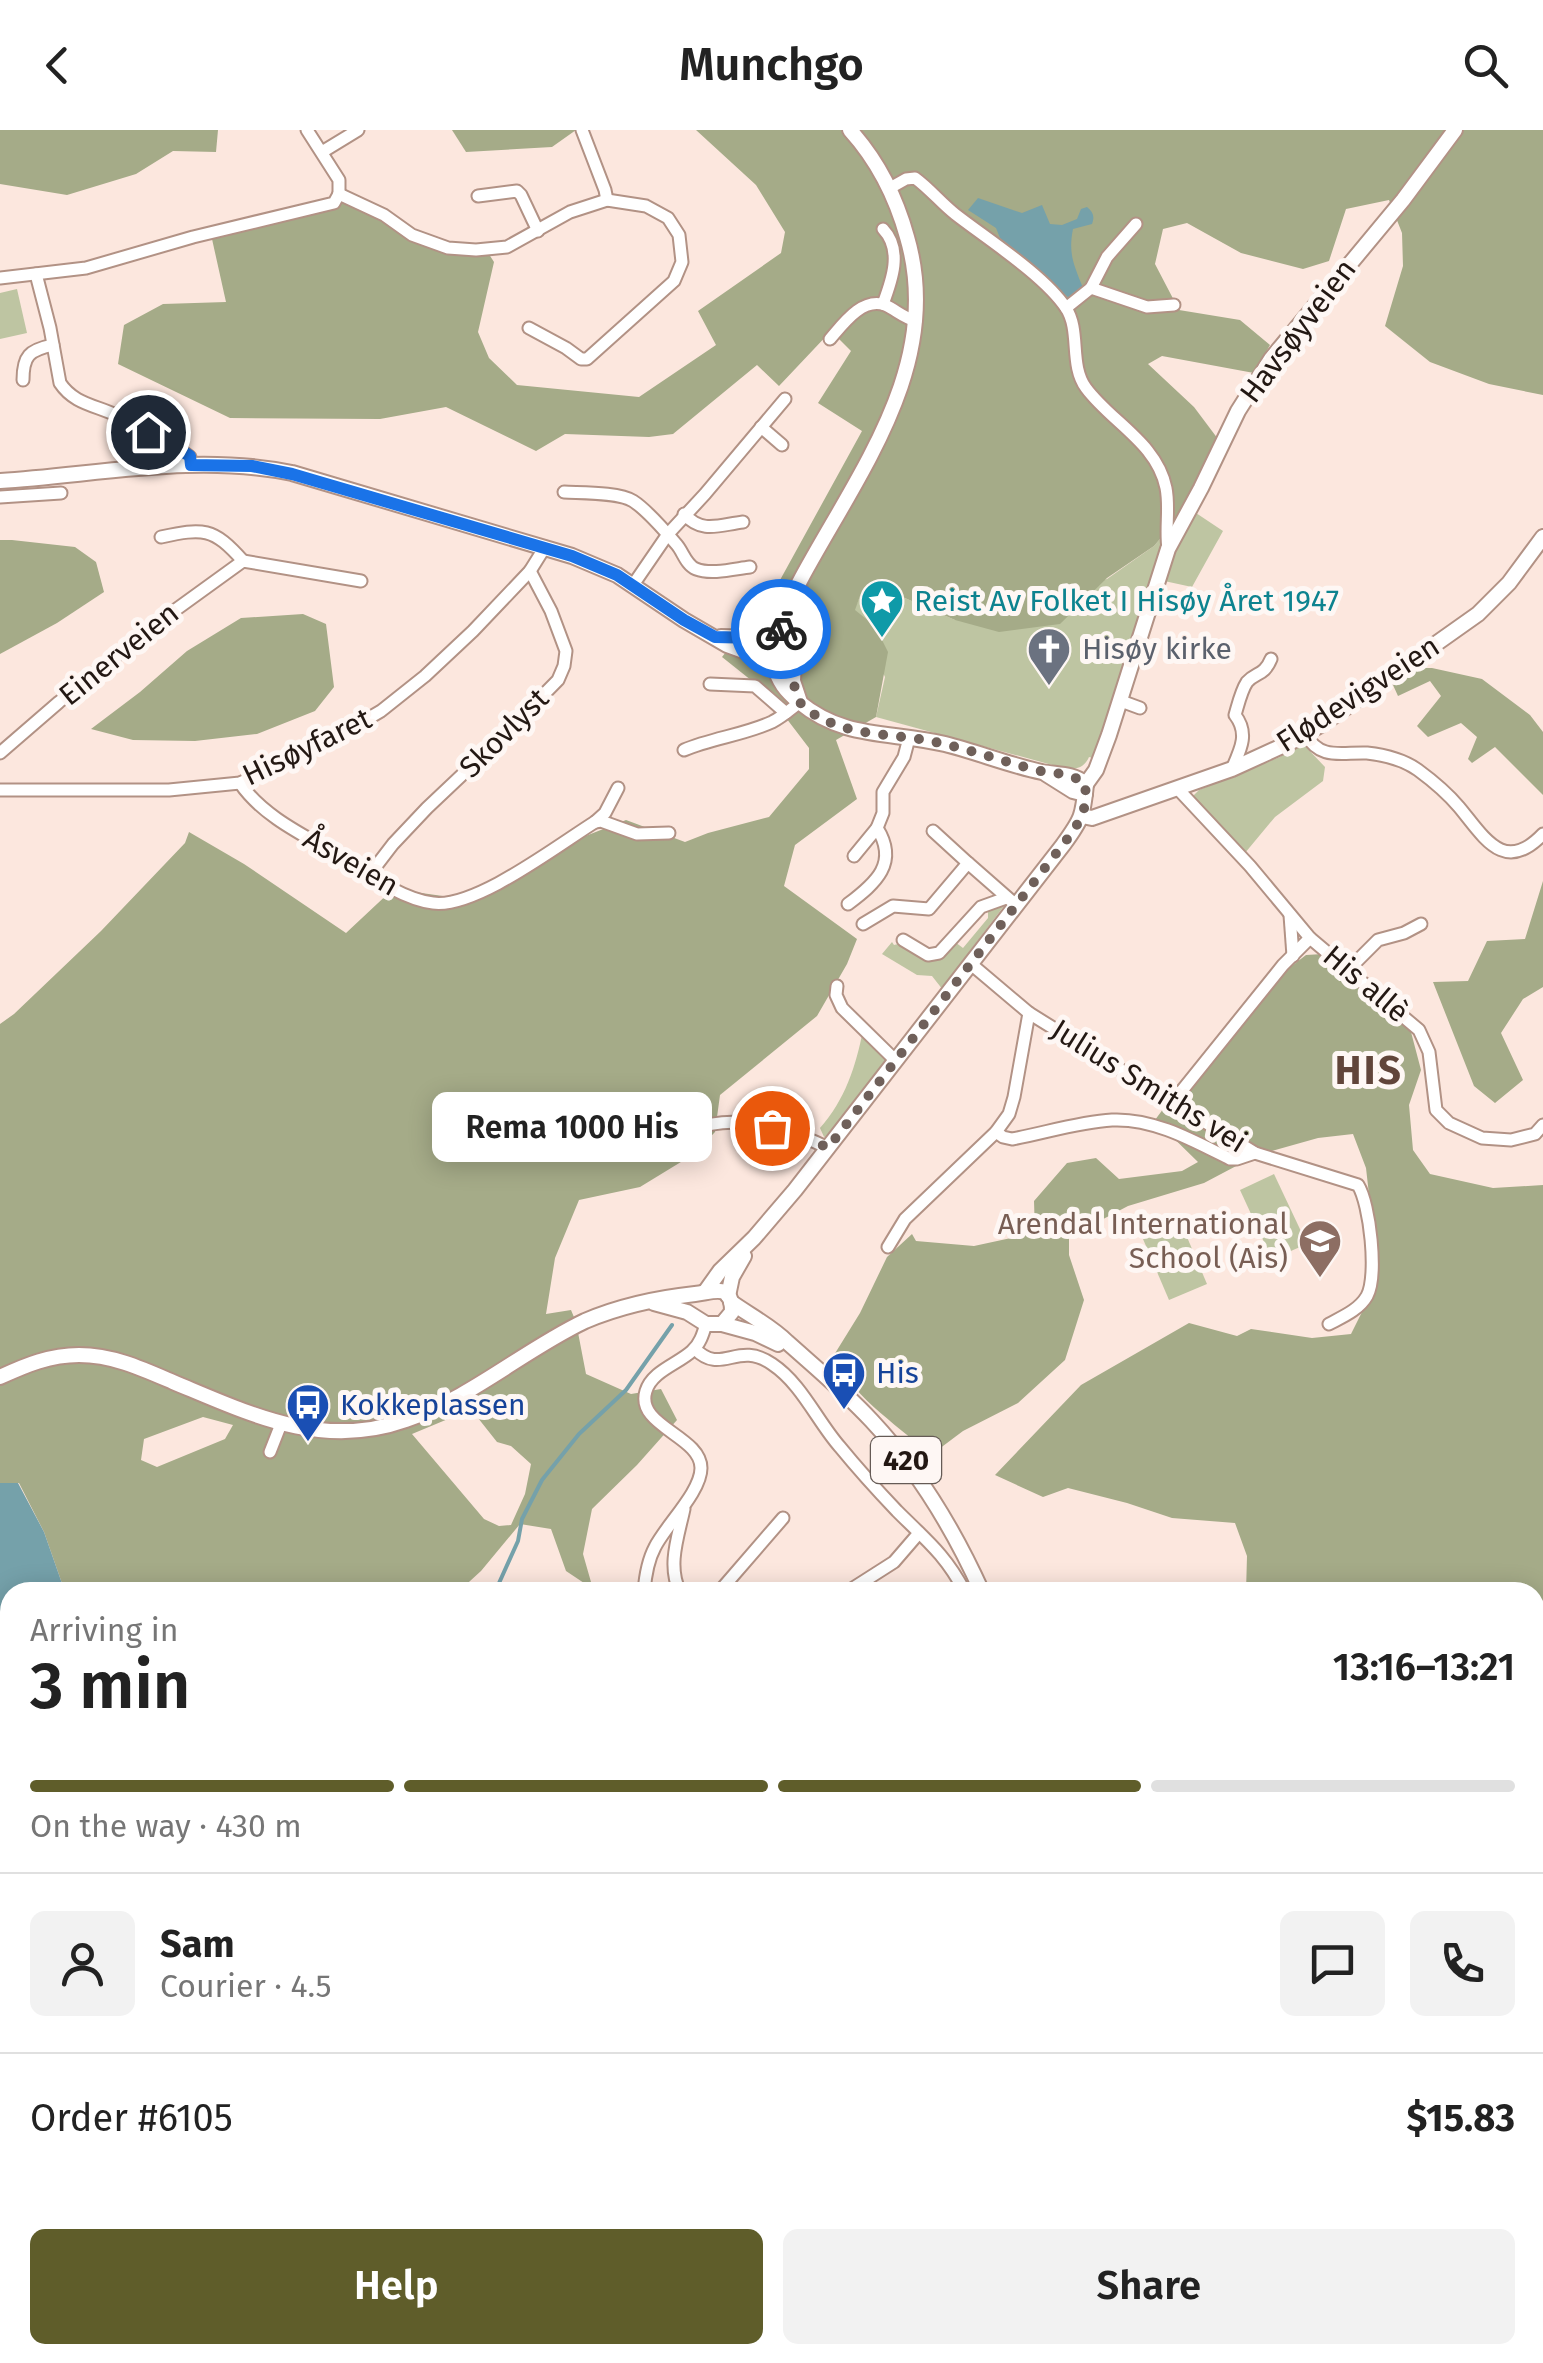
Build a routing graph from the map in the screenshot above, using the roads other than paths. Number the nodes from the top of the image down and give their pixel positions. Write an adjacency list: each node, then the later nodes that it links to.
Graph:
1 (307, 130): 6 (street)
2 (358, 130): 6 (street)
3 (582, 130): 10 (street)
4 (850, 130): 7 (main road)
5 (1455, 130): 39 (main road, Havsøyveien)
6 (322, 152): 8 (street)
7 (890, 188): 19 (street); 20 (main road)
8 (339, 194): 13 (street); 14 (street)
9 (478, 196): 13 (street)
10 (607, 200): 13 (street); 21 (street)
11 (1136, 224): 16 (street)
12 (883, 229): 17 (street)
13 (538, 231)
14 (36, 274): 15 (street); 23 (street)
15 (0, 278)
16 (1091, 288): 18 (street); 19 (street)
17 (883, 304): 20 (street); 22 (street)
18 (1174, 305)
19 (1066, 308): 39 (street)
20 (916, 321): 41 (main road)
21 (528, 328)
22 (830, 339)
23 (53, 345): 24 (street); 28 (street)
24 (23, 380)
25 (786, 399): 26 (street)
26 (761, 426): 27 (street); 33 (street)
27 (782, 445)
28 (191, 465): 29 (main road); 38 (main road)
29 (0, 481)
30 (61, 492): 32 (street)
31 (564, 492): 35 (street)
32 (0, 497)
33 (684, 514): 34 (street); 35 (street)
34 (743, 522)
35 (668, 534): 42 (street); 45 (street)
36 (161, 537): 40 (street)
37 (1543, 537): 57 (main road, Flødevigveien)
38 (544, 547): 43 (street, Hisøyfaret); 45 (main road)
39 (1168, 549): 53 (main road, Havsøyveien)
40 (243, 561): 44 (street); 60 (street, Einerveien)
41 (810, 562): 46 (main road); 48 (main road)
42 (750, 567)
43 (530, 571): 62 (street, Hisøyfaret); 75 (street, Skovlyst)
44 (361, 581)
45 (633, 585): 47 (main road)
46 (772, 632): 47 (main road); 48 (main road); 51 (main road)
47 (715, 637): 51 (main road)
48 (798, 641): 50 (main road)
49 (1271, 659): 61 (street)
50 (794, 660): 51 (main road); 54 (main road)
51 (771, 662): 54 (main road)
52 (710, 684): 56 (street)
53 (1121, 701): 55 (street); 65 (main road, Havsøyveien)
54 (800, 702): 56 (street); 58 (main road)
55 (1140, 708)
56 (786, 713): 59 (street)
57 (1305, 734): 61 (main road, Flødevigveien); 72 (street)
58 (909, 738): 65 (main road); 69 (street)
59 (684, 750)
60 (0, 753)
61 (1232, 769): 64 (main road, Flødevigveien)
62 (240, 783): 66 (street, Hisøyfaret); 75 (street, Åsveien)
63 (618, 788): 68 (street, Åsveien)
64 (1177, 788): 67 (main road, Flødevigveien); 78 (street, His allè)
65 (1085, 789): 67 (main road, Havsøyveien)
66 (0, 790)
67 (1082, 816): 76 (main road)
68 (594, 822): 71 (street); 75 (street, Åsveien)
69 (877, 828): 73 (street); 77 (street)
70 (933, 831): 74 (street)
71 (668, 833)
72 (1543, 834)
73 (854, 856)
74 (968, 863): 76 (street); 79 (street)
75 (370, 874)
76 (1011, 902): 82 (street); 84 (main road)
77 (848, 904)
78 (1290, 916): 81 (street, His allè); 83 (street)
79 (863, 924)
80 (1421, 924): 85 (street)
81 (1310, 938): 83 (street); 85 (street, His allè)
82 (903, 940)
83 (1292, 956): 89 (street)
84 (971, 964): 87 (street, Julius Smiths vei); 88 (main road)
85 (1350, 969): 91 (street, His allè)
86 (838, 986): 88 (street)
87 (1028, 1012): 89 (street, Julius Smiths vei); 92 (street)
88 (896, 1060): 93 (main road)
89 (1172, 1103): 94 (street, Julius Smiths vei)
90 (614, 1110): 93 (street)
91 (1543, 1125)
92 (996, 1132): 94 (street); 96 (street)
93 (828, 1148): 95 (main road)
94 (1255, 1152): 101 (street, Julius Smiths vei)
95 (754, 1238): 97 (main road); 98 (main road)
96 (888, 1247)
97 (704, 1293): 98 (main road, 420); 99 (main road, 420); 100 (main road)
98 (730, 1299): 100 (main road); 103 (main road, 420)
99 (654, 1302): 100 (main road, 420); 105 (main road, 420)
100 (710, 1323): 102 (street); 103 (main road, 420)
101 (1328, 1324)
102 (695, 1349): 107 (street); 109 (street)
103 (798, 1353): 115 (main road, 420)
104 (0, 1378): 105 (main road, 420)
105 (282, 1424): 106 (street)
106 (270, 1452)
107 (686, 1500): 110 (street); 111 (street)
108 (783, 1518): 112 (street)
109 (919, 1533): 113 (street); 114 (street)
110 (646, 1582)
111 (676, 1582)
112 (728, 1582)
113 (863, 1582)
114 (959, 1582)
115 (977, 1582)

